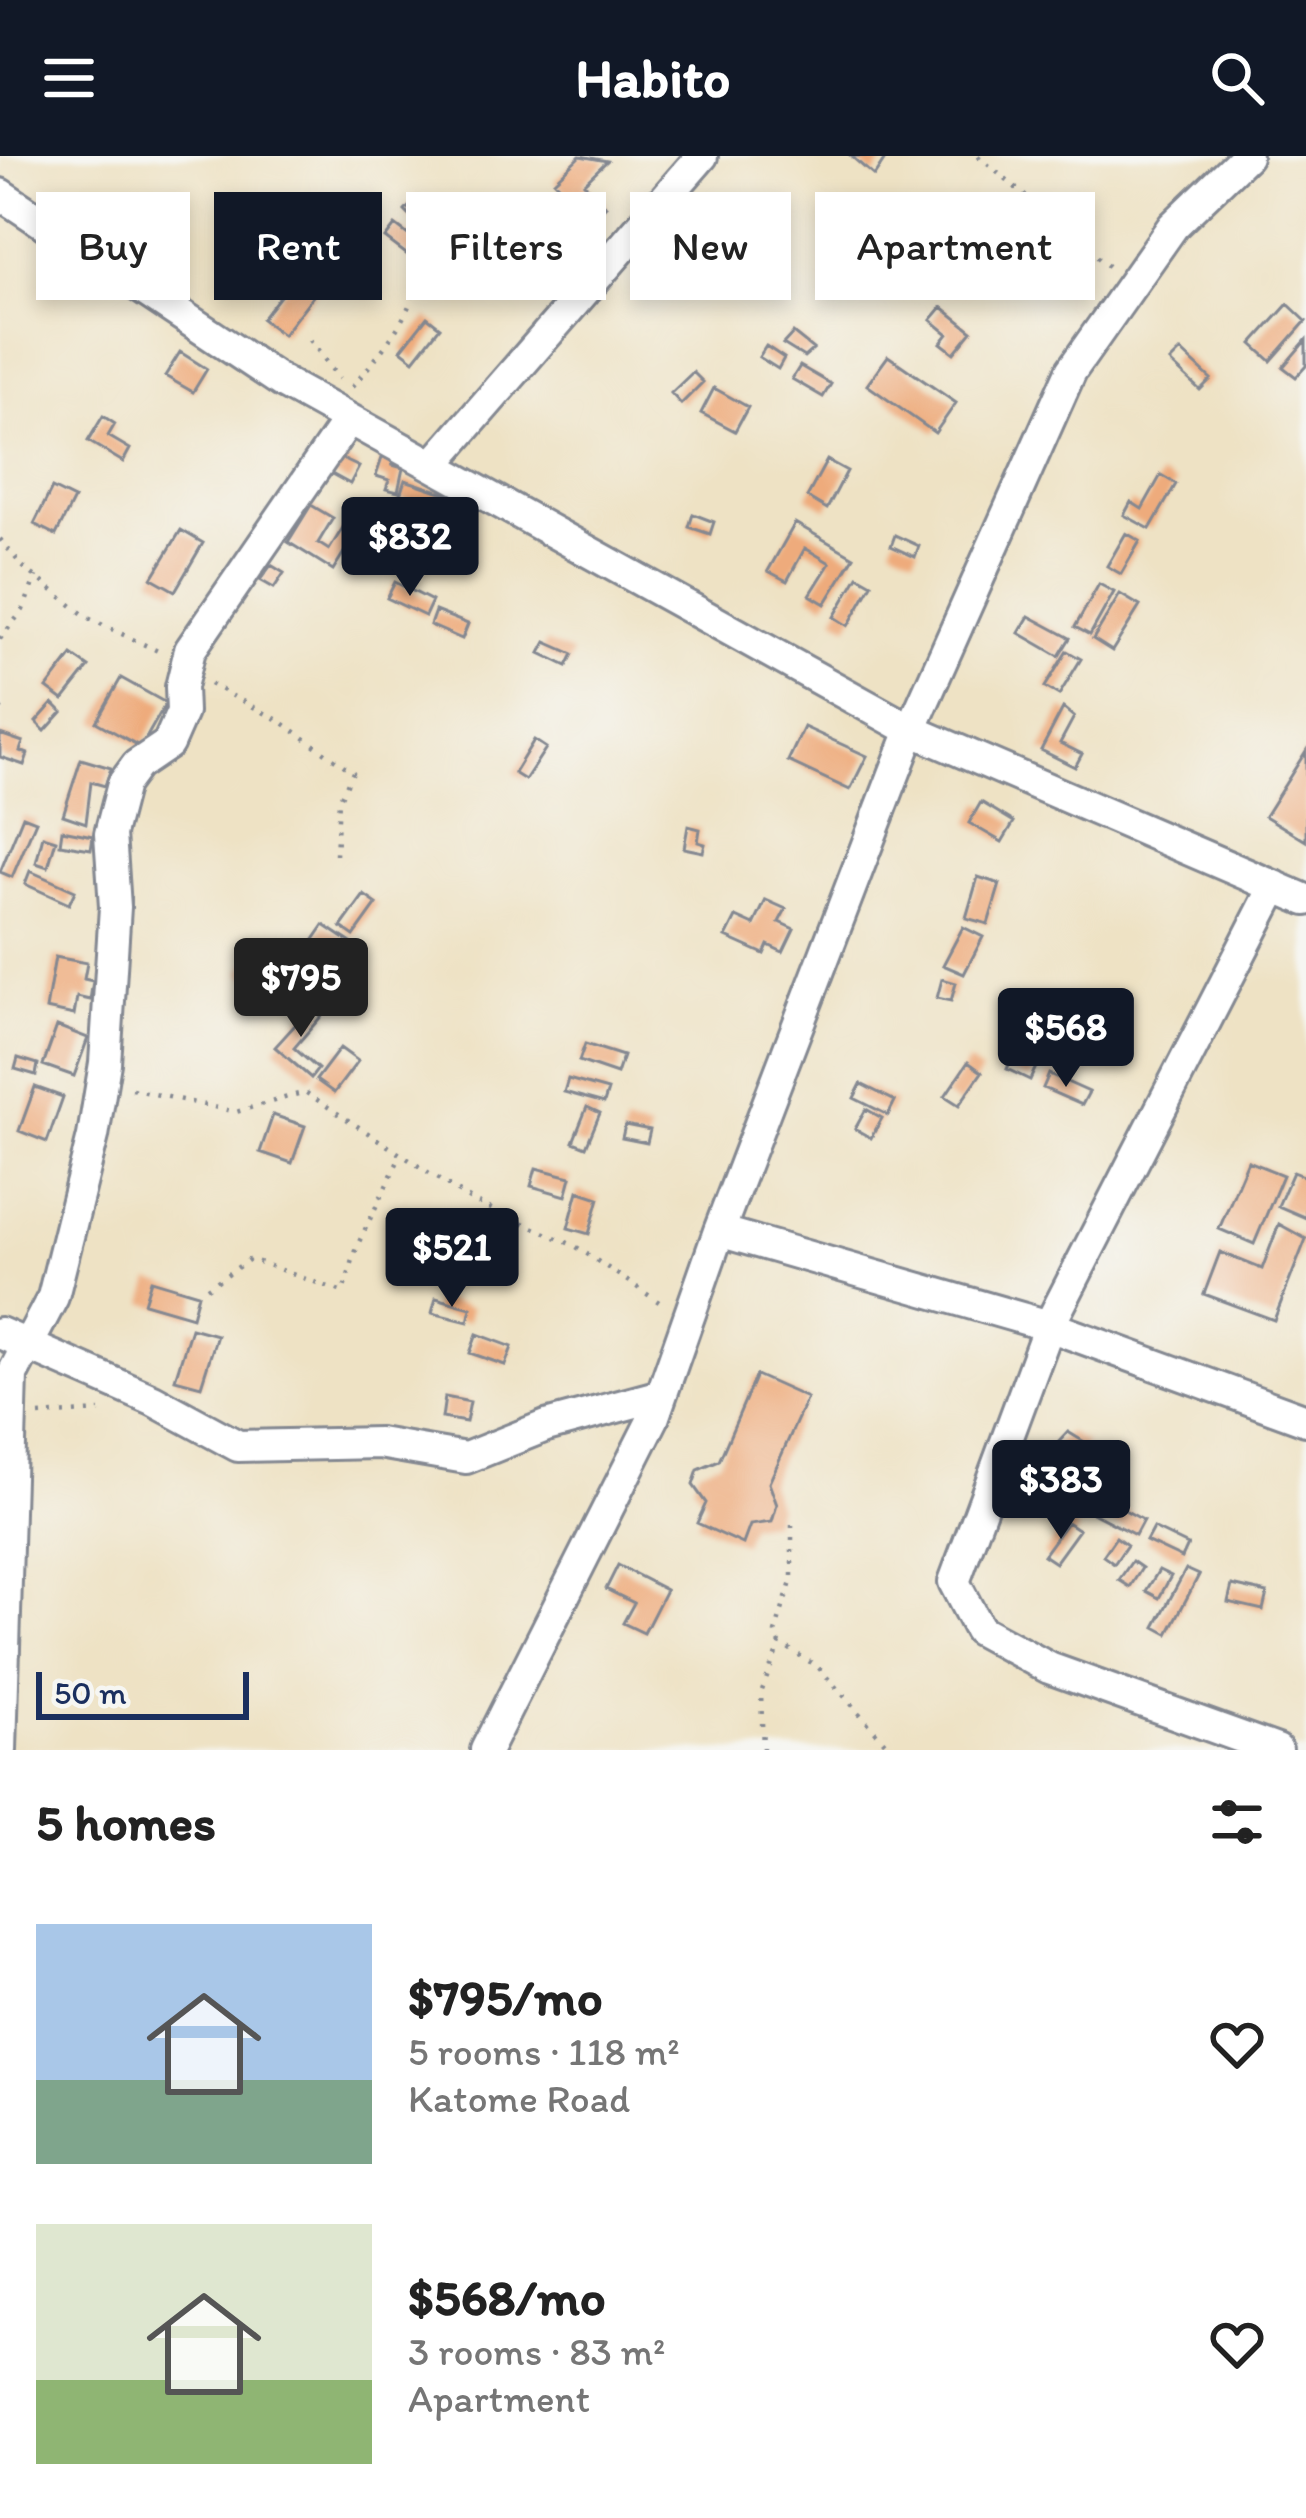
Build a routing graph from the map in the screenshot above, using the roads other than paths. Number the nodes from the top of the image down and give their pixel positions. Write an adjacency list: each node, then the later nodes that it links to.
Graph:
1 (702, 156): 5 (street)
2 (1246, 156): 6 (street)
3 (0, 194): 4 (street)
4 (348, 405): 5 (street); 11 (street)
5 (433, 465): 6 (street)
6 (911, 730): 7 (street); 9 (street)
7 (1275, 886): 8 (street); 10 (street)
8 (1306, 900)
9 (719, 1231): 10 (street); 12 (street)
10 (1049, 1326): 13 (street); 16 (street)
11 (14, 1340): 12 (street); 14 (street)
12 (661, 1395): 15 (street)
13 (1306, 1420)
14 (1, 1750)
15 (486, 1750)
16 (1277, 1750)

